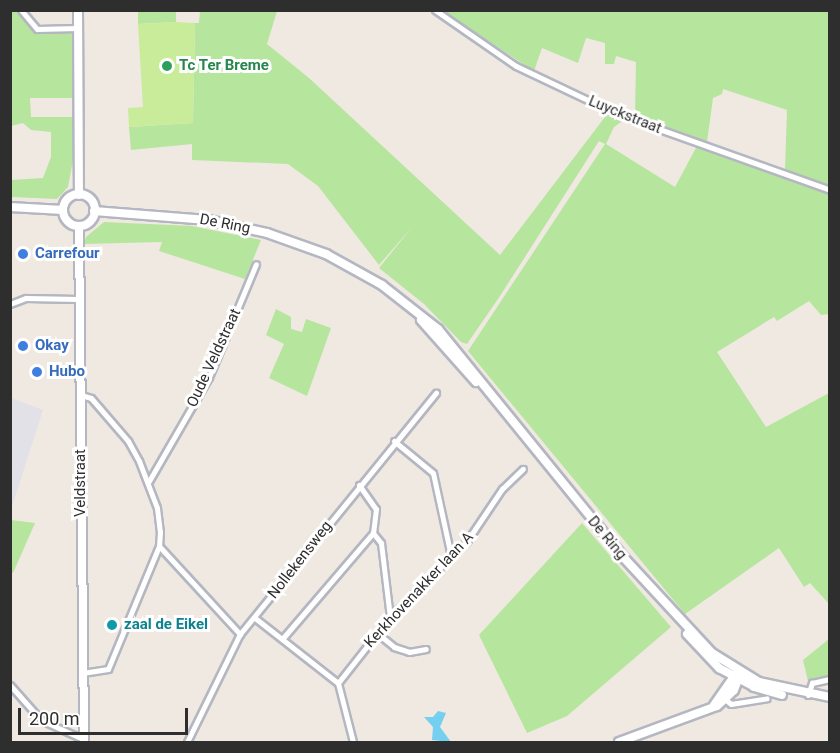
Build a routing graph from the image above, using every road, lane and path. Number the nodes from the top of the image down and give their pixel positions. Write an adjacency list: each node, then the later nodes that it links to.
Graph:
1 (21, 10): 4 (street)
2 (78, 10): 4 (main road)
3 (435, 10): 5 (street, Luyckstraat)
4 (78, 28): 6 (main road)
5 (830, 190)
6 (79, 195): 8 (main road); 9 (main road)
7 (10, 207): 8 (main road)
8 (63, 210): 10 (main road)
9 (94, 211): 10 (main road); 25 (main road, De Ring)
10 (79, 226): 12 (main road, Veldstraat)
11 (256, 264): 18 (street, Oude Veldstraat)
12 (78, 299): 13 (street); 15 (main road, Veldstraat)
13 (10, 304)
14 (436, 393): 16 (street, Nollekensweg)
15 (81, 395): 18 (street); 30 (main road, Veldstraat)
16 (394, 441): 19 (street, Nollekensweg); 22 (street)
17 (523, 469): 22 (street, Kerkhovenakker laan A)
18 (149, 481): 21 (street)
19 (359, 485): 20 (street); 24 (street, Nollekensweg)
20 (373, 533): 23 (street); 28 (street)
21 (159, 546): 27 (street); 30 (street)
22 (451, 556): 23 (street, Kerkhovenakker laan A)
23 (390, 617): 26 (street, Kerkhovenakker laan A)
24 (255, 618): 27 (street, Nollekensweg); 28 (street)
25 (677, 618): 31 (main road, De Ring); 31 (main road)
26 (377, 633): 29 (street); 33 (street, Kerkhovenakker laan A)
27 (240, 634): 41 (street, Nollekensweg)
28 (283, 638): 33 (street)
29 (426, 649)
30 (82, 673): 40 (main road, Veldstraat)
31 (738, 676): 35 (main road); 38 (main road); 39 (main road)
32 (830, 679): 35 (street)
33 (338, 684): 42 (street)
34 (10, 685): 40 (street)
35 (808, 695): 36 (main road)
36 (830, 697)
37 (767, 698): 38 (street)
38 (726, 700): 39 (main road)
39 (707, 711): 43 (main road)
40 (84, 741)
41 (187, 742)
42 (353, 742)
43 (619, 742)

